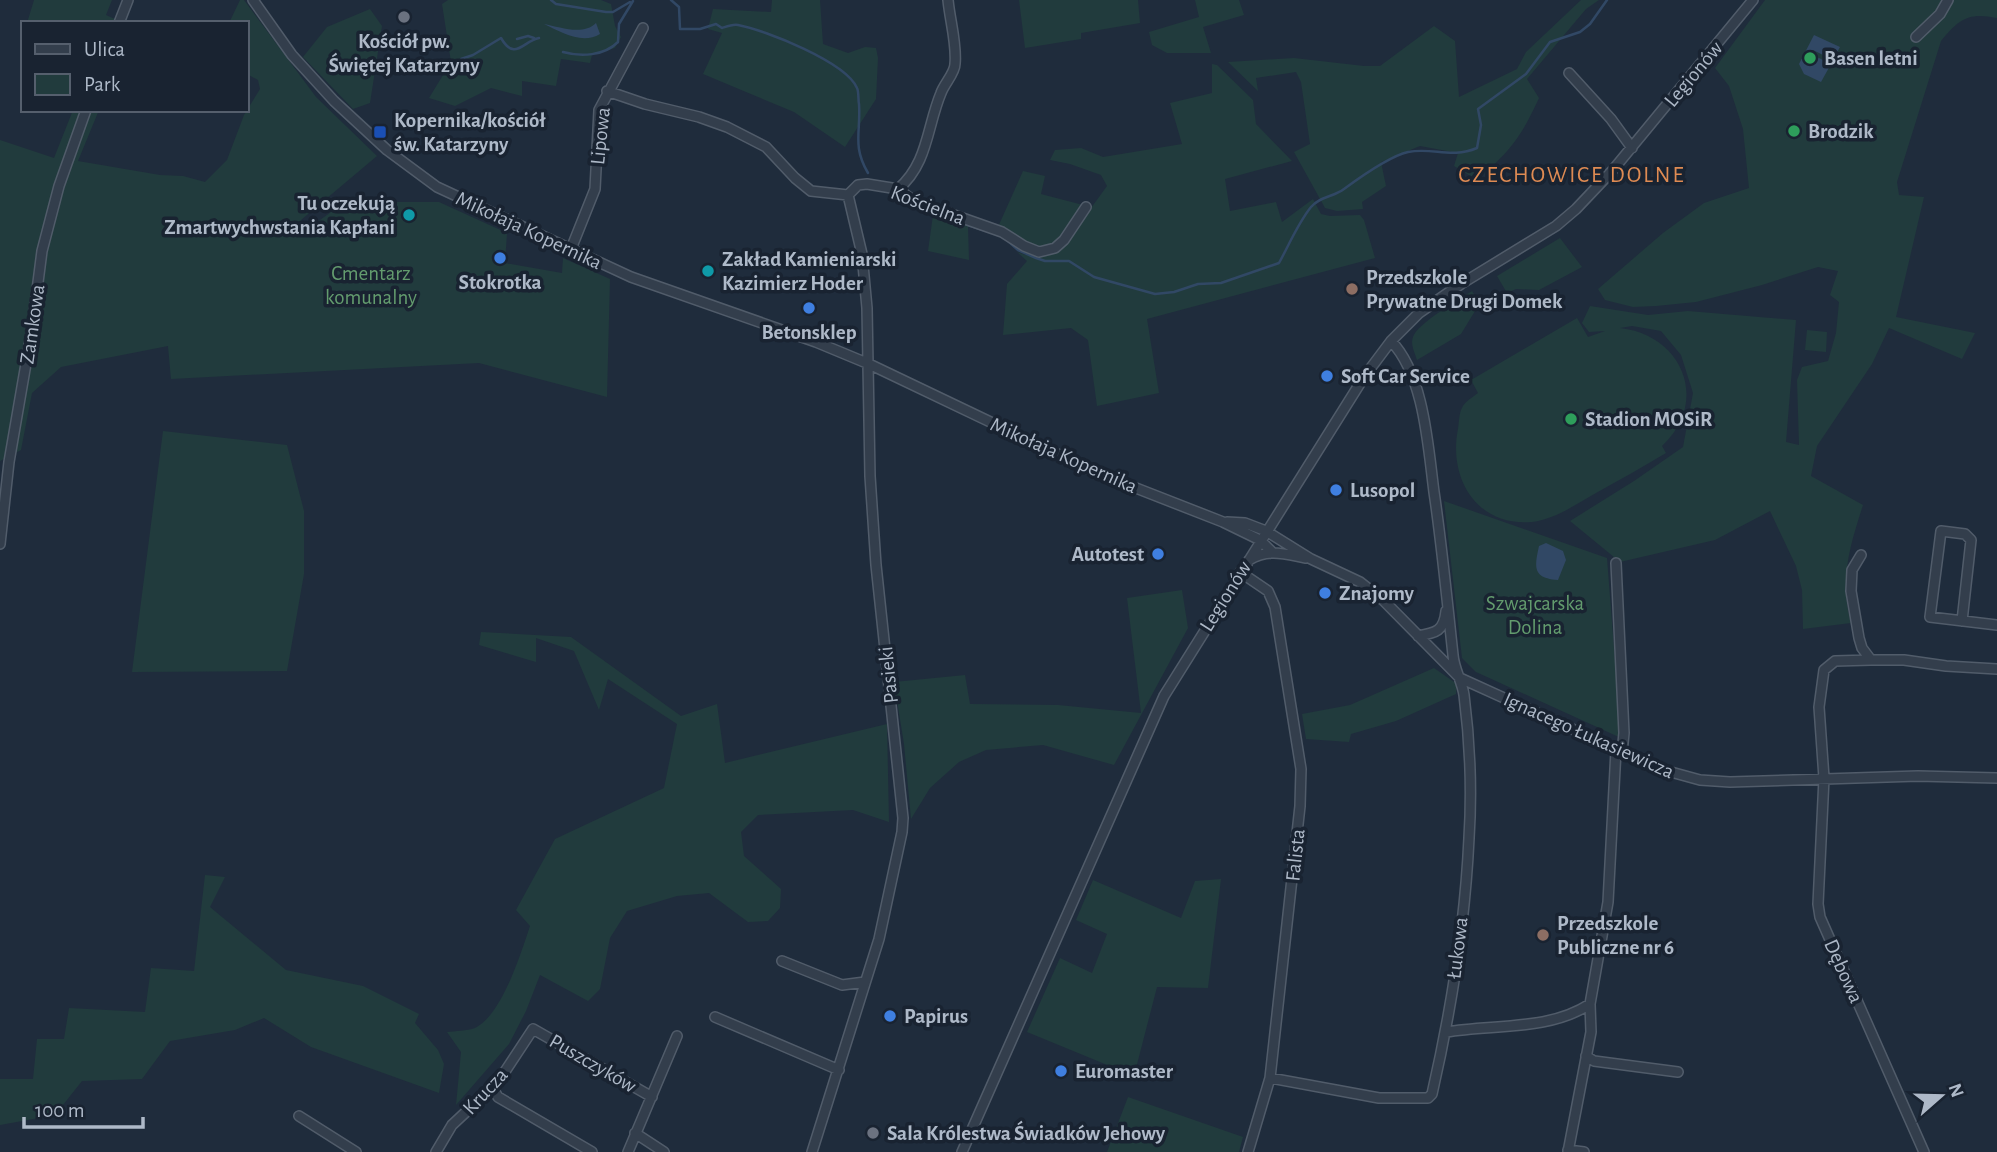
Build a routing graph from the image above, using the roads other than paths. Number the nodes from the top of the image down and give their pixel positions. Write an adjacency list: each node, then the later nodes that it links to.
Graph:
1 (128, 0): 6 (street)
2 (253, 0): 16 (street, Mikołaja Kopernika)
3 (948, 0): 13 (street)
4 (1753, 0): 12 (street, Legionów)
5 (1948, 0): 8 (street)
6 (120, 21)
7 (643, 28): 10 (street, Lipowa)
8 (1916, 37)
9 (1569, 73): 12 (street)
10 (607, 91): 14 (street, Kościelna); 16 (street, Lipowa)
11 (85, 112): 22 (street, Zamkowa)
12 (1632, 148): 17 (street, Legionów)
13 (898, 189): 14 (street, Kościelna); 15 (street, Kościelna)
14 (848, 195): 18 (street)
15 (1086, 206)
16 (571, 249): 18 (street, Mikołaja Kopernika)
17 (1391, 341): 20 (street, Legionów); 29 (street, Łukowa)
18 (869, 364): 19 (street, Mikołaja Kopernika); 43 (street, Pasieki)
19 (1223, 522): 20 (street, Mikołaja Kopernika); 21 (street, Mikołaja Kopernika)
20 (1266, 531): 21 (street, Legionów); 25 (street, Ignacego Łukasiewicza)
21 (1260, 540): 23 (street); 26 (street, Legionów)
22 (0, 544)
23 (1272, 552): 25 (street, Ignacego Łukasiewicza); 26 (street, Ignacego Łukasiewicza)
24 (1861, 555): 36 (street)
25 (1311, 559): 33 (street, Ignacego Łukasiewicza)
26 (1247, 561): 28 (street, Legionów)
27 (1616, 563): 39 (street)
28 (1240, 572): 52 (street, Falista); 64 (street, Legionów)
29 (1447, 592): 32 (street, Łukowa); 34 (street, Łukowa)
30 (1962, 621): 30 (street); 31 (street)
31 (1997, 625)
32 (1436, 633): 33 (street); 35 (street, Łukowa)
33 (1418, 636): 35 (street, Ignacego Łukasiewicza)
34 (1451, 636): 35 (street); 38 (street, Łukowa)
35 (1432, 650): 38 (street, Ignacego Łukasiewicza)
36 (1871, 660): 37 (street, Dębowa); 40 (street, Dębowa)
37 (1997, 669)
38 (1460, 678): 39 (street, Ignacego Łukasiewicza); 47 (street, Łukowa)
39 (1619, 751): 40 (street, Ignacego Łukasiewicza); 44 (street)
40 (1824, 778): 41 (street, Ignacego Łukasiewicza); 67 (street, Dębowa)
41 (1997, 778)
42 (782, 961): 43 (street)
43 (865, 982): 50 (street, Pasieki)
44 (1590, 1004): 47 (street); 49 (street)
45 (715, 1017): 50 (street)
46 (533, 1029): 53 (street, Krucza); 54 (street, Puszczyków)
47 (1446, 1032): 52 (street, Łukowa)
48 (677, 1036): 54 (street)
49 (1586, 1056): 51 (street); 57 (street)
50 (839, 1070): 63 (street, Pasieki)
51 (1678, 1072)
52 (1270, 1078): 65 (street, Falista)
53 (492, 1087): 59 (street, Krucza); 60 (street)
54 (652, 1097): 56 (street)
55 (299, 1116): 58 (street)
56 (635, 1133): 61 (street); 62 (street)
57 (1568, 1151): 66 (street)
58 (356, 1152)
59 (436, 1152)
60 (592, 1152)
61 (628, 1152)
62 (664, 1152)
63 (812, 1152)
64 (962, 1152)
65 (1248, 1152)
66 (1584, 1152)
67 (1924, 1152)

